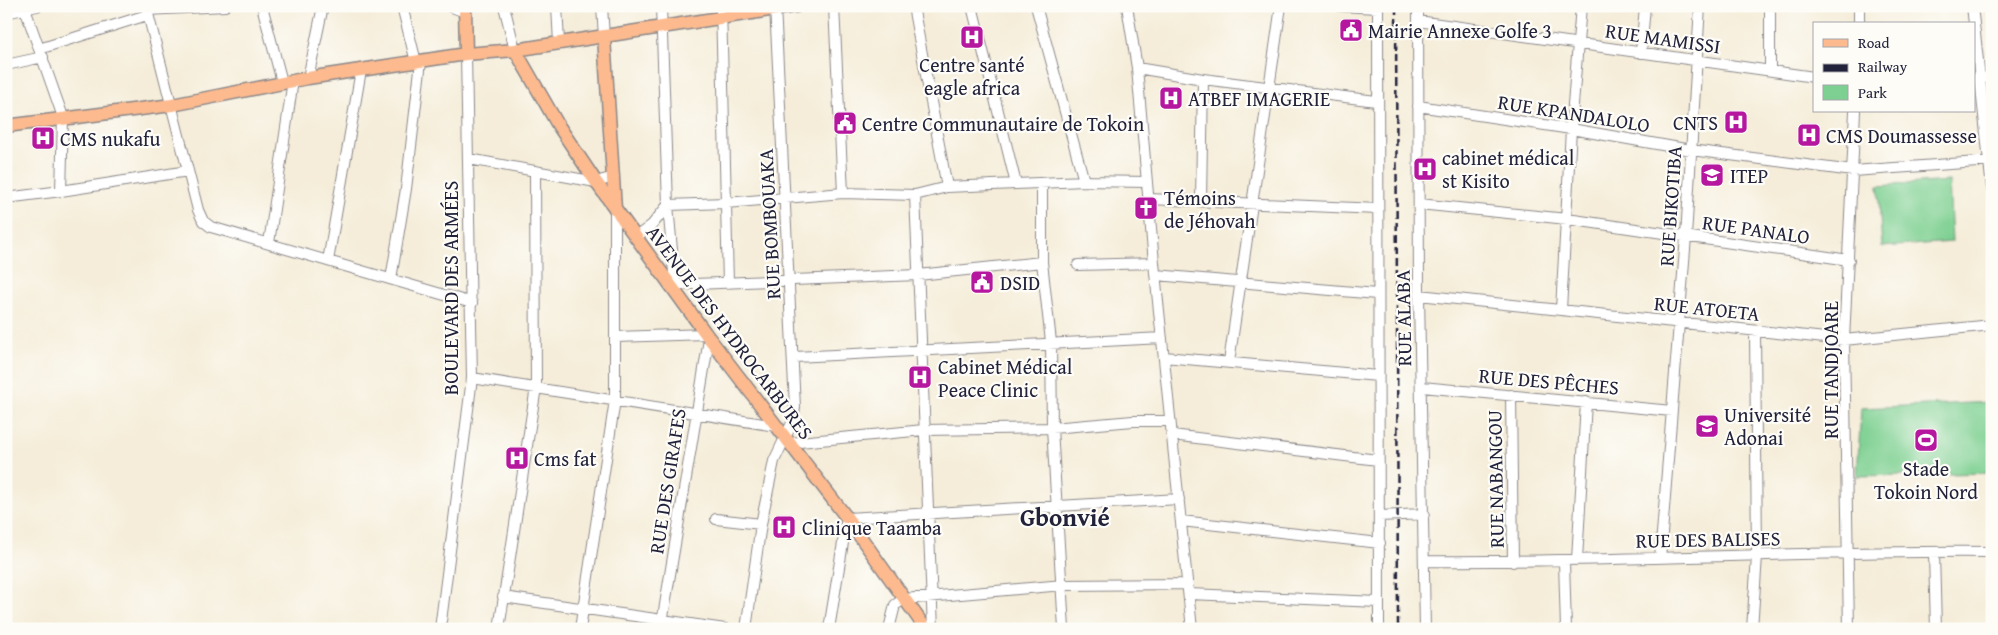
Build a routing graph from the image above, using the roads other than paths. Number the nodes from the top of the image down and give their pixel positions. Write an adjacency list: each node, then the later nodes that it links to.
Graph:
1 (37, 6): 27 (street)
2 (225, 6): 30 (street)
3 (262, 6): 56 (street)
4 (323, 6): 53 (street)
5 (402, 6): 46 (street)
6 (448, 6): 29 (street)
7 (504, 6): 40 (street)
8 (557, 6): 38 (street)
9 (602, 6): 37 (street)
10 (661, 6): 36 (street)
11 (796, 6): 28 (main road)
12 (834, 6): 80 (street)
13 (914, 6): 77 (street)
14 (972, 6): 76 (street)
15 (1036, 6): 72 (street)
16 (1127, 6): 48 (street)
17 (1281, 6): 57 (street)
18 (1340, 6): 26 (street)
19 (1418, 6): 33 (street, RUE ALABA)
20 (1581, 6): 39 (street)
21 (1645, 6): 42 (street)
22 (1700, 6): 44 (street, RUE BIKOTIBA)
23 (1770, 6): 50 (street)
24 (1859, 6): 34 (street)
25 (1972, 6): 35 (street)
26 (1378, 7): 58 (street)
27 (25, 8): 32 (street); 41 (street)
28 (775, 8): 31 (main road); 82 (street, RUE BOMBOUAKA)
29 (465, 9): 43 (main road, BOULEVARD DES ARMÉES)
30 (146, 10): 41 (street); 59 (street)
31 (721, 12): 36 (main road); 86 (street)
32 (6, 13)
33 (1418, 21): 39 (street, RUE MAMISSI); 60 (street, RUE ALABA)
34 (1859, 22)
35 (1974, 22)
36 (663, 27): 37 (main road); 89 (street)
37 (604, 36): 38 (main road); 71 (main road)
38 (559, 43): 40 (main road)
39 (1577, 44): 42 (street, RUE MAMISSI); 64 (street)
40 (515, 50): 43 (main road); 73 (main road, AVENUE DES HYDROCARBURES)
41 (41, 53): 47 (street); 62 (street)
42 (1641, 53): 44 (street, RUE MAMISSI)
43 (466, 54): 46 (main road); 66 (street, BOULEVARD DES ARMÉES)
44 (1698, 61): 50 (street, RUE MAMISSI); 65 (street, RUE BIKOTIBA)
45 (1976, 61): 55 (street)
46 (418, 62): 49 (main road); 104 (street)
47 (6, 65)
48 (1137, 68): 54 (street); 74 (street)
49 (361, 70): 53 (main road); 97 (street)
50 (1770, 70): 51 (street, RUE MAMISSI)
51 (1813, 77)
52 (1992, 77): 55 (street)
53 (308, 78): 56 (main road)
54 (1203, 79): 57 (street); 85 (street)
55 (1977, 79): 67 (street)
56 (288, 81): 59 (main road); 95 (street)
57 (1269, 88): 58 (street); 87 (street)
58 (1376, 101): 91 (street)
59 (172, 105): 62 (main road); 68 (street)
60 (1418, 106): 64 (street, RUE KPANDALOLO); 88 (street, RUE ALABA)
61 (1856, 112): 70 (street, RUE TANDJOARE)
62 (63, 117): 63 (main road); 79 (street)
63 (6, 126)
64 (1571, 129): 65 (street, RUE KPANDALOLO); 92 (street)
65 (1691, 150): 70 (street, RUE KPANDALOLO); 94 (street, RUE BIKOTIBA)
66 (469, 159): 69 (street); 110 (street, BOULEVARD DES ARMÉES)
67 (1990, 161): 70 (street, RUE KPANDALOLO); 78 (street)
68 (188, 171): 79 (street); 95 (street)
69 (535, 171): 73 (street); 126 (street)
70 (1853, 171): 96 (street, RUE TANDJOARE)
71 (614, 177): 73 (street); 90 (main road)
72 (1084, 181): 74 (street); 75 (street)
73 (596, 182): 90 (main road, AVENUE DES HYDROCARBURES)
74 (1147, 182): 84 (street)
75 (1042, 183): 76 (street); 98 (street)
76 (1016, 184): 77 (street)
77 (947, 188): 81 (street)
78 (1992, 189)
79 (61, 191): 83 (street)
80 (843, 193): 81 (street); 82 (street)
81 (915, 195): 102 (street)
82 (785, 197): 86 (street); 103 (street, RUE BOMBOUAKA)
83 (6, 198)
84 (1149, 199): 85 (street); 99 (street)
85 (1201, 200): 87 (street)
86 (726, 203): 89 (street); 105 (street)
87 (1252, 204): 91 (street); 106 (street)
88 (1419, 204): 92 (street, RUE PANALO); 109 (street, RUE ALABA)
89 (668, 205): 93 (street); 107 (street)
90 (615, 209): 93 (main road, AVENUE DES HYDROCARBURES); 116 (street)
91 (1378, 209): 108 (street)
92 (1567, 219): 94 (street, RUE PANALO); 111 (street)
93 (636, 237): 107 (main road, AVENUE DES HYDROCARBURES)
94 (1686, 237): 96 (street, RUE PANALO); 112 (street, RUE BIKOTIBA)
95 (268, 243): 97 (street)
96 (1849, 260): 118 (street, RUE TANDJOARE)
97 (328, 261): 104 (street)
98 (1042, 262): 102 (street); 119 (street)
99 (1154, 263): 100 (street); 101 (street)
100 (1078, 265)
101 (1156, 275): 106 (street); 117 (street)
102 (918, 276): 103 (street); 120 (street)
103 (788, 279): 105 (street); 121 (street, RUE BOMBOUAKA)
104 (391, 280): 110 (street)
105 (728, 283): 107 (street)
106 (1241, 284): 108 (street); 123 (street)
107 (672, 285): 115 (main road, AVENUE DES HYDROCARBURES)
108 (1377, 294): 124 (street)
109 (1419, 295): 111 (street, RUE ATOETA); 127 (street, RUE ALABA)
110 (472, 303): 125 (street, BOULEVARD DES ARMÉES)
111 (1561, 310): 112 (street, RUE ATOETA)
112 (1679, 323): 114 (street, RUE ATOETA); 131 (street, RUE BIKOTIBA)
113 (1992, 325): 118 (street, RUE ATOETA)
114 (1755, 331): 118 (street, RUE ATOETA); 153 (street)
115 (707, 336): 116 (street); 132 (street, RUE DES GIRAFES); 134 (main road, AVENUE DES HYDROCARBURES)
116 (616, 337): 129 (street)
117 (1162, 338): 119 (street); 122 (street)
118 (1844, 340): 151 (street, RUE TANDJOARE)
119 (1051, 342): 120 (street); 135 (street)
120 (921, 351): 121 (street); 136 (street)
121 (795, 356): 138 (street, RUE BOMBOUAKA)
122 (1164, 356): 123 (street); 133 (street)
123 (1229, 362): 124 (street)
124 (1378, 376): 139 (street)
125 (472, 378): 126 (street); 167 (street, BOULEVARD DES ARMÉES)
126 (536, 387): 129 (street); 161 (street)
127 (1422, 387): 128 (street, RUE DES PÊCHES); 143 (street, RUE ALABA)
128 (1511, 396): 130 (street, RUE DES PÊCHES); 158 (street, RUE NABANGOU)
129 (615, 400): 132 (street); 165 (street)
130 (1586, 402): 131 (street, RUE DES PÊCHES); 155 (street)
131 (1672, 411): 154 (street, RUE BIKOTIBA)
132 (696, 413): 134 (street); 166 (street, RUE DES GIRAFES)
133 (1170, 421): 135 (street); 137 (street)
134 (776, 426): 138 (main road, AVENUE DES HYDROCARBURES)
135 (1052, 428): 136 (street); 141 (street)
136 (924, 430): 138 (street); 142 (street)
137 (1172, 435): 139 (street); 140 (street)
138 (787, 441): 145 (main road, AVENUE DES HYDROCARBURES); 148 (street, RUE BOMBOUAKA)
139 (1378, 460): 144 (street)
140 (1178, 499): 141 (street); 147 (street)
141 (1057, 504): 142 (street); 159 (street)
142 (928, 512): 145 (street); 162 (street)
143 (1424, 514): 144 (street); 156 (street, RUE ALABA)
144 (1379, 516): 149 (street)
145 (847, 518): 163 (main road, AVENUE DES HYDROCARBURES); 172 (street)
146 (716, 519): 148 (street)
147 (1181, 521): 149 (street); 160 (street)
148 (761, 524): 171 (street, RUE BOMBOUAKA)
149 (1380, 543): 164 (street)
150 (1992, 552): 152 (street, RUE DES BALISES)
151 (1848, 553): 152 (street, RUE DES BALISES); 153 (street, RUE DES BALISES); 182 (street, RUE TANDJOARE)
152 (1934, 553): 183 (street)
153 (1757, 556): 154 (street, RUE DES BALISES); 181 (street)
154 (1660, 558): 155 (street, RUE DES BALISES)
155 (1577, 560): 157 (street, RUE DES BALISES)
156 (1424, 561): 158 (street, RUE DES BALISES); 179 (street, RUE ALABA)
157 (1564, 561): 158 (street, RUE DES BALISES); 180 (street)
158 (1513, 562)
159 (1063, 585): 160 (street); 162 (street); 176 (street)
160 (1188, 589): 164 (street); 177 (street)
161 (503, 597): 165 (street); 168 (street)
162 (933, 597): 163 (street); 175 (street)
163 (904, 599): 173 (street); 174 (main road, AVENUE DES HYDROCARBURES)
164 (1379, 602): 178 (street)
165 (583, 608): 166 (street); 169 (street)
166 (661, 624): 170 (street)
167 (440, 629)
168 (499, 629)
169 (580, 629)
170 (725, 629)
171 (746, 629)
172 (829, 629)
173 (889, 629)
174 (926, 629)
175 (933, 629)
176 (1064, 629)
177 (1192, 629)
178 (1379, 629)
179 (1426, 629)
180 (1566, 629)
181 (1752, 629)
182 (1849, 629)
183 (1936, 629)

